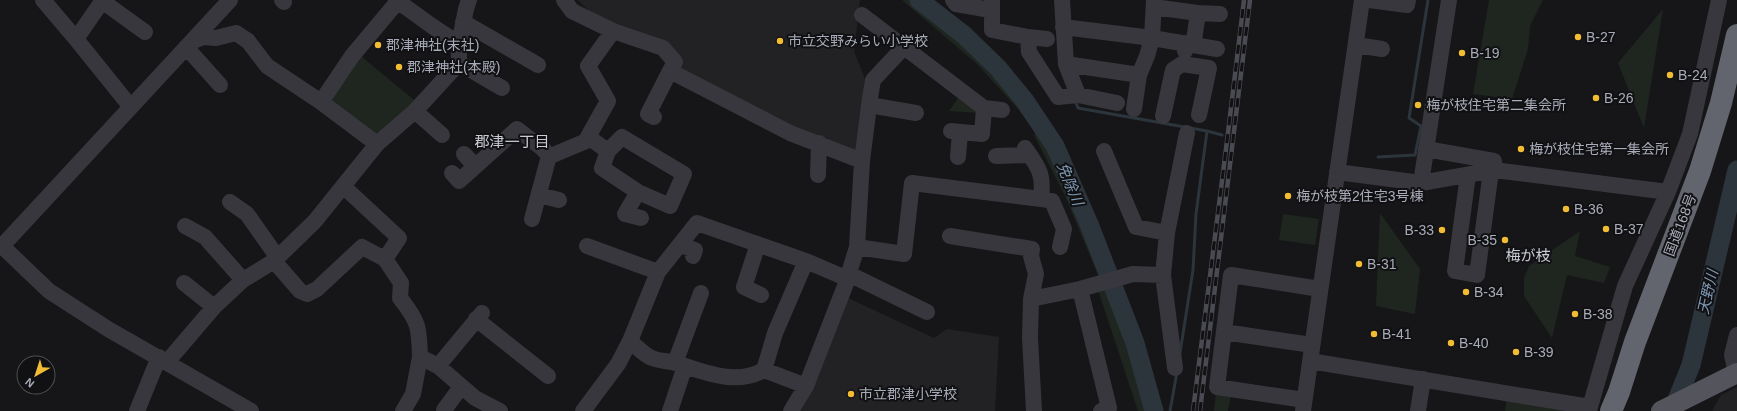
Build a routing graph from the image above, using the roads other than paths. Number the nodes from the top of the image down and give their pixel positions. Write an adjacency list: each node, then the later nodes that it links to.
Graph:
1 (43, 0): 26 (street)
2 (469, 0): 19 (street)
3 (564, 0): 21 (street)
4 (953, 0): 15 (street)
5 (1062, 0): 20 (street)
6 (1362, 0): 31 (street)
7 (1369, 0): 8 (street)
8 (1408, 0)
9 (1449, 0): 61 (street)
10 (1719, 0): 78 (street)
11 (102, 1): 22 (street); 26 (street)
12 (397, 1): 29 (street); 44 (street)
13 (222, 3): 28 (street)
14 (1154, 3): 16 (street); 25 (street)
15 (992, 5): 24 (street)
16 (1198, 13): 17 (street); 30 (street)
17 (1220, 14)
18 (862, 15): 32 (street)
19 (463, 22): 29 (street); 38 (street)
20 (1063, 27): 25 (street); 36 (street)
21 (613, 31): 39 (street); 58 (street)
22 (145, 32)
23 (1737, 35): 138 (highway, 国道168号)
24 (1028, 37): 27 (street); 43 (street)
25 (1152, 38): 30 (street); 40 (street)
26 (76, 39): 47 (street)
27 (1047, 39)
28 (190, 44): 41 (street); 44 (street); 47 (street)
29 (459, 44): 35 (street)
30 (1186, 44): 33 (street); 37 (street)
31 (1356, 45): 34 (street); 71 (street)
32 (904, 47): 46 (street); 48 (street)
33 (1217, 49)
34 (1382, 49)
35 (459, 63): 42 (street); 51 (street)
36 (1066, 64): 40 (street); 43 (street)
37 (1182, 64): 54 (street); 55 (street)
38 (538, 65)
39 (670, 71): 53 (street); 60 (street)
40 (1139, 75): 49 (street)
41 (220, 85)
42 (502, 88)
43 (1073, 96): 45 (street)
44 (321, 102): 59 (street)
45 (1117, 102)
46 (869, 105): 52 (street); 68 (street)
47 (130, 106): 91 (street)
48 (984, 108): 50 (street); 66 (street)
49 (1134, 109)
50 (1002, 110)
51 (415, 111): 57 (street); 59 (street)
52 (916, 113)
53 (648, 114)
54 (1199, 115)
55 (1163, 116)
56 (1187, 133): 86 (street)
57 (442, 135)
58 (591, 139): 62 (street); 65 (street)
59 (377, 144): 76 (street)
60 (819, 144): 68 (street); 72 (street)
61 (1426, 149): 70 (street); 75 (street)
62 (608, 151): 77 (street); 77 (street)
63 (1104, 151): 86 (street)
64 (464, 154): 69 (street)
65 (549, 156): 69 (street); 79 (street)
66 (958, 156)
67 (996, 156): 80 (street)
68 (862, 161): 93 (street)
69 (475, 166): 74 (street)
70 (1492, 171): 73 (street); 73 (street); 78 (street)
71 (1337, 172): 75 (street); 104 (street)
72 (818, 175)
73 (1468, 175): 75 (street)
74 (459, 181)
75 (1420, 183)
76 (344, 187): 95 (street); 96 (street)
77 (638, 192): 83 (street)
78 (1668, 192): 123 (street)
79 (539, 195): 81 (street); 84 (street)
80 (1041, 199): 88 (street); 93 (street)
81 (560, 200)
82 (230, 202): 95 (street)
83 (641, 218)
84 (532, 219)
85 (185, 226): 101 (street)
86 (1167, 234): 99 (street)
87 (950, 236): 106 (street)
88 (1059, 241)
89 (758, 244): 90 (street); 97 (street); 105 (street)
90 (680, 245): 94 (street); 98 (street)
91 (1, 246): 115 (street)
92 (587, 246): 98 (street)
93 (858, 247): 100 (street)
94 (693, 256)
95 (276, 259): 96 (street); 101 (street)
96 (385, 260): 114 (street)
97 (806, 261): 100 (street); 120 (street)
98 (658, 272): 112 (street)
99 (1163, 275): 103 (street); 119 (street)
100 (848, 276): 109 (street); 124 (street)
101 (243, 280): 108 (street)
102 (184, 283): 108 (street)
103 (1080, 289): 106 (street); 136 (street)
104 (1320, 289): 110 (street); 113 (street)
105 (761, 295)
106 (1031, 299): 135 (street)
107 (701, 300): 117 (street)
108 (214, 307): 115 (street)
109 (927, 312)
110 (1224, 332): 113 (street); 126 (street)
111 (1737, 335): 121 (street)
112 (630, 341): 117 (street); 127 (street)
113 (1312, 345): 116 (street)
114 (420, 357): 118 (street); 131 (street)
115 (163, 359): 129 (street); 130 (street)
116 (1310, 361): 123 (street); 126 (street)
117 (680, 365): 120 (street); 133 (street)
118 (438, 366): 122 (street); 125 (street)
119 (1175, 368)
120 (764, 370): 124 (street)
121 (1737, 373): 139 (main road)
122 (548, 376)
123 (1423, 379): 137 (street)
124 (806, 386): 134 (street)
125 (461, 388): 128 (street); 132 (street)
126 (1303, 405)
127 (582, 408)
128 (444, 410)
129 (137, 411)
130 (251, 411)
131 (403, 411)
132 (500, 411)
133 (670, 411)
134 (792, 411)
135 (1034, 411)
136 (1101, 411)
137 (1418, 411)
138 (1611, 411)
139 (1661, 411)

